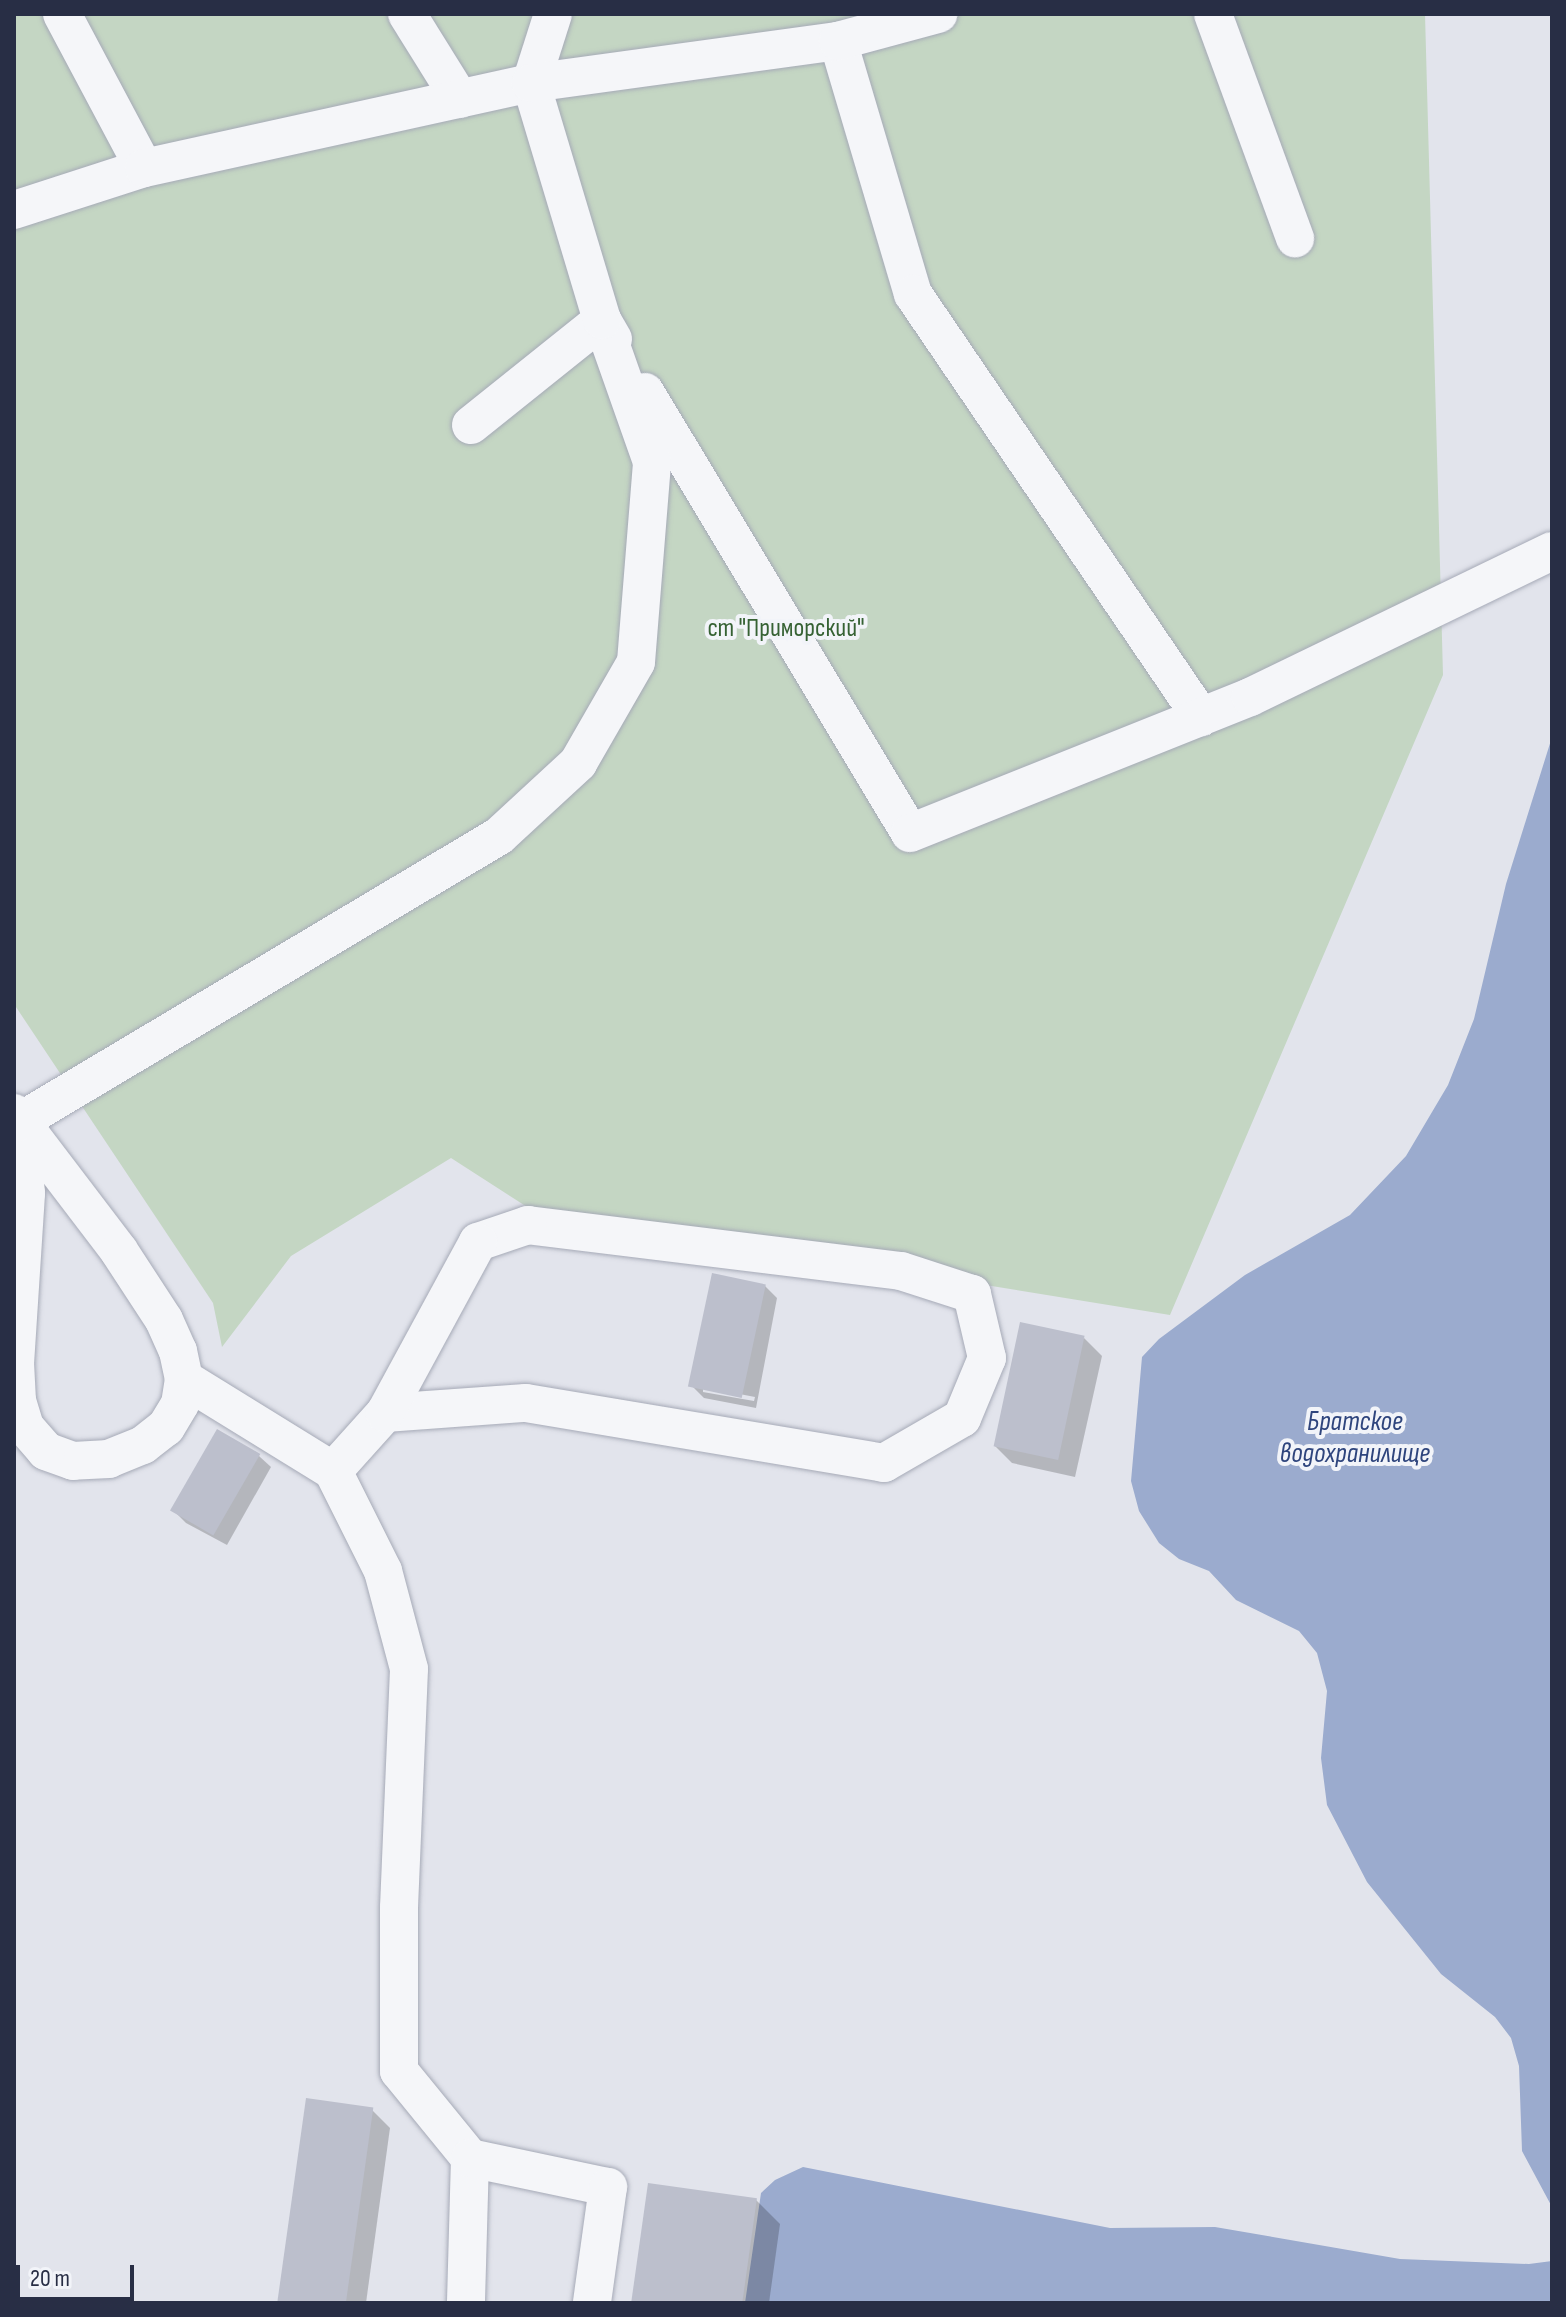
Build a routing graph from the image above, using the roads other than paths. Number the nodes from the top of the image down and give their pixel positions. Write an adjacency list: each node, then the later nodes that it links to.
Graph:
1 (62, 14): 9 (street)
2 (407, 14): 8 (street)
3 (553, 14): 7 (street)
4 (938, 14): 6 (street)
5 (1213, 14): 11 (street)
6 (838, 41): 7 (street); 15 (street)
7 (531, 83): 8 (street); 12 (street)
8 (460, 99): 9 (street)
9 (144, 168): 10 (street)
10 (14, 210)
11 (1295, 238)
12 (602, 320): 13 (street); 15 (street); 16 (street)
13 (471, 425)
14 (1552, 551): 15 (street)
15 (1201, 717)
16 (17, 1118): 17 (street); 19 (street)
17 (184, 1379): 19 (street); 20 (street)
18 (385, 1413): 18 (street); 20 (street)
19 (20, 1440)
20 (333, 1471): 21 (street)
21 (470, 2158): 22 (street); 23 (street)
22 (466, 2303)
23 (592, 2303)

